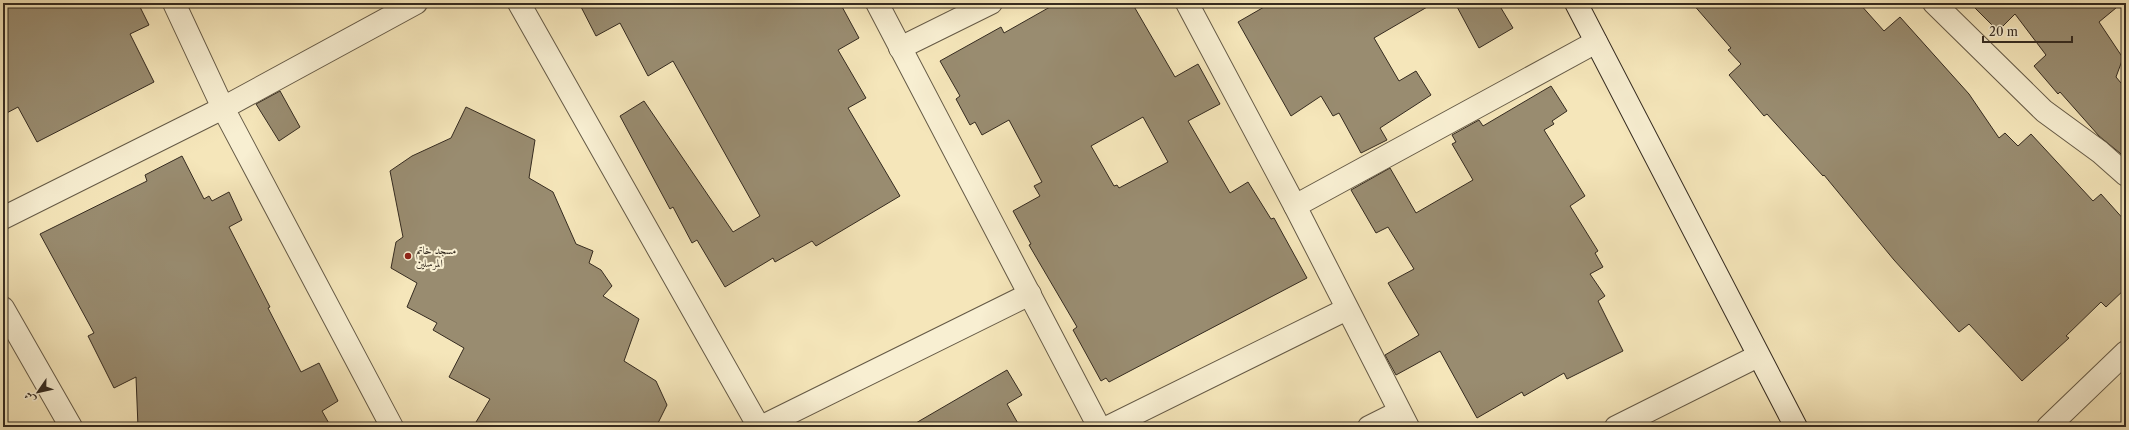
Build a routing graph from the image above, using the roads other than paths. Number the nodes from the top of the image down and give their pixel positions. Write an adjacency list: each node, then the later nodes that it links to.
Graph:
1 (174, 3): 11 (street)
2 (416, 3): 11 (street)
3 (519, 3): 23 (street)
4 (877, 3): 10 (street)
5 (991, 3): 10 (street)
6 (1187, 3): 13 (street)
7 (1576, 3): 9 (street)
8 (1934, 3): 12 (street)
9 (1596, 42): 13 (street); 19 (street)
10 (900, 48): 15 (street)
11 (224, 108): 14 (street); 22 (street)
12 (2126, 175)
13 (1295, 206): 17 (street)
14 (3, 218)
15 (1030, 294): 23 (street); 24 (street)
16 (3, 308): 21 (street)
17 (1347, 309): 20 (street); 25 (street)
18 (2126, 352): 29 (street)
19 (1758, 356): 27 (street); 28 (street)
20 (1404, 419): 26 (street)
21 (70, 427)
22 (392, 427)
23 (760, 427)
24 (1099, 427)
25 (1108, 427)
26 (1370, 427)
27 (1616, 427)
28 (1796, 427)
29 (2048, 427)

